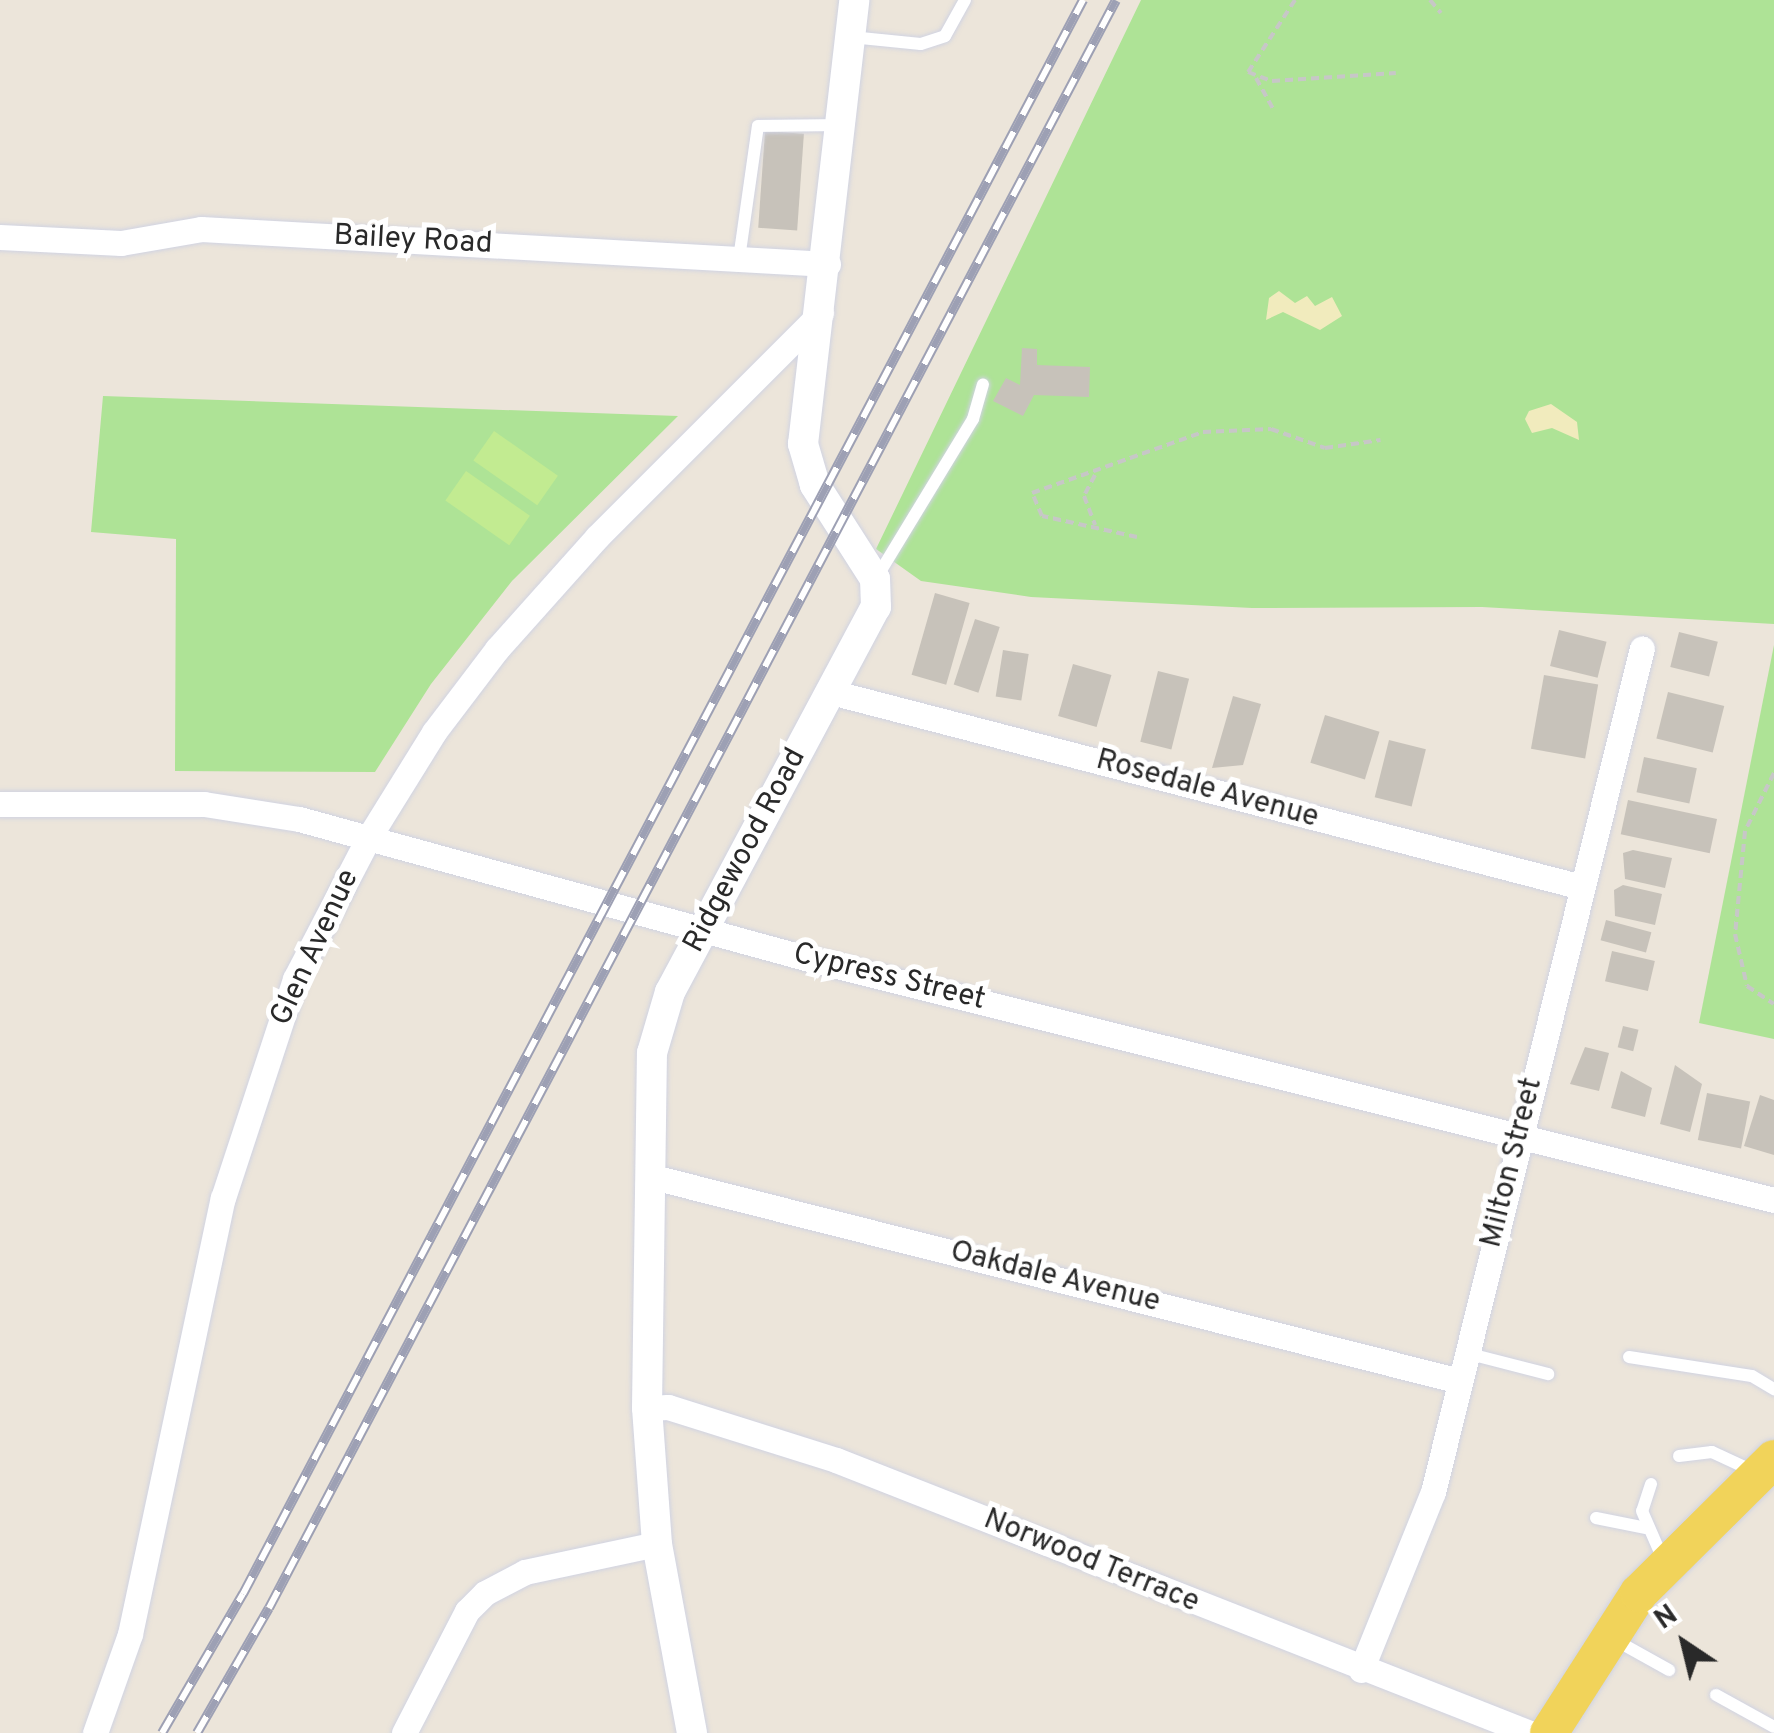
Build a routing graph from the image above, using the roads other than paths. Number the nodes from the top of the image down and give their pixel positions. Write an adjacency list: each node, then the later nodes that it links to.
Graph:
1 (854, 0): 3 (street)
2 (966, 0): 3 (lane)
3 (850, 37): 4 (street)
4 (842, 124): 6 (lane); 7 (street)
5 (0, 237): 6 (street, Bailey Road)
6 (739, 259): 7 (street, Bailey Road)
7 (828, 264): 8 (street)
8 (821, 313): 10 (street); 14 (street, Glen Avenue)
9 (982, 384): 10 (lane)
10 (875, 579): 12 (street, Ridgewood Road)
11 (1642, 648): 15 (street, Milton Street)
12 (830, 692): 15 (street, Rosedale Avenue); 16 (street, Ridgewood Road)
13 (0, 804): 14 (street, Cypress Street)
14 (369, 837): 16 (street, Cypress Street); 38 (street, Glen Avenue)
15 (1582, 887): 17 (street, Milton Street)
16 (704, 930): 17 (street, Cypress Street); 18 (street, Ridgewood Road)
17 (1520, 1133): 19 (street, Cypress Street); 20 (street, Milton Street)
18 (649, 1176): 23 (street, Oakdale Avenue); 25 (street, Ridgewood Road)
19 (1774, 1200)
20 (1466, 1353): 22 (lane); 23 (street, Milton Street)
21 (1629, 1357): 24 (lane)
22 (1548, 1374)
23 (1460, 1382): 34 (street, Milton Street)
24 (1774, 1389)
25 (647, 1408): 31 (street, Ridgewood Road); 34 (street, Norwood Terrace)
26 (1680, 1456): 27 (lane)
27 (1765, 1466): 32 (main road)
28 (1651, 1484): 30 (lane)
29 (1596, 1518): 30 (lane)
30 (1646, 1528): 32 (lane)
31 (657, 1544): 39 (street); 40 (street, Ridgewood Road)
32 (1665, 1564): 33 (main road)
33 (1608, 1636): 35 (lane); 42 (main road)
34 (1361, 1670): 41 (street, Norwood Terrace)
35 (1669, 1670)
36 (1716, 1696): 37 (lane)
37 (1774, 1727)
38 (94, 1733)
39 (404, 1733)
40 (692, 1733)
41 (1530, 1733)
42 (1549, 1733)

